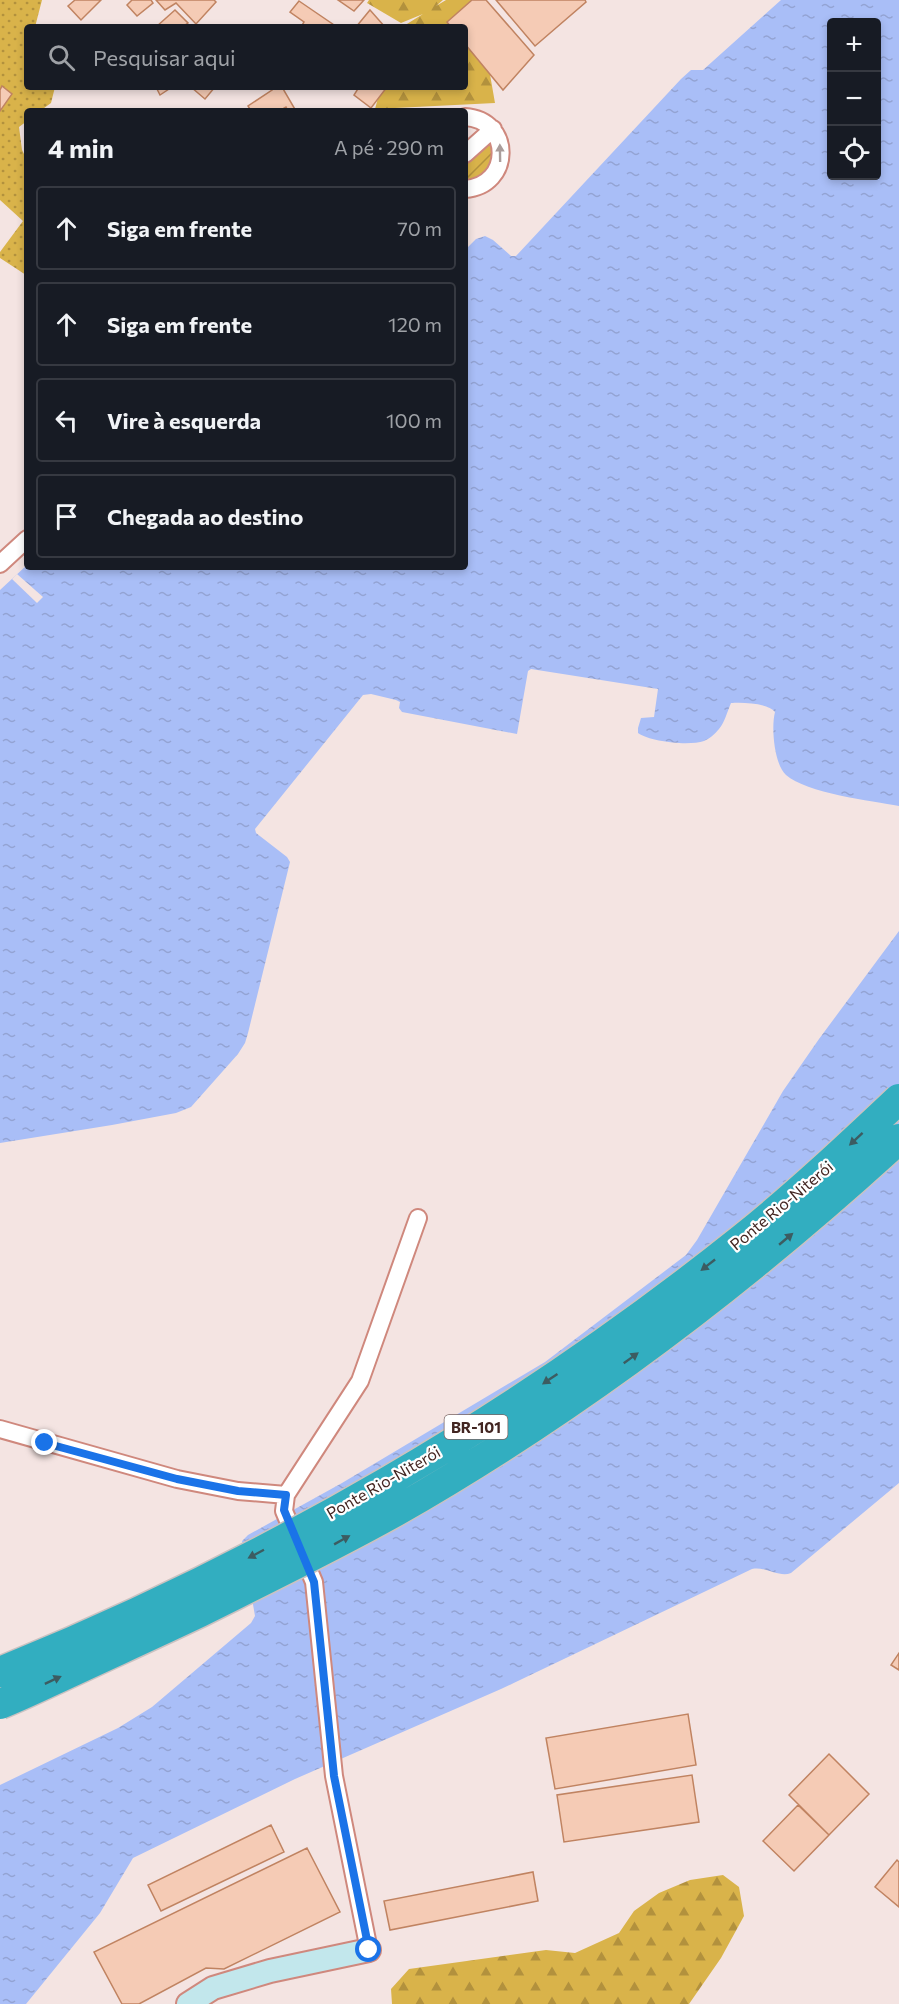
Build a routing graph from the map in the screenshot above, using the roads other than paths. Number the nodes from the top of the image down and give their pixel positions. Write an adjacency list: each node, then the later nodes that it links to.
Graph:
1 (468, 118): 2 (street)
2 (493, 129): 3 (street); 4 (street, one-way to 2)
3 (468, 151)
4 (468, 189)
5 (24, 542): 6 (street)
6 (0, 564)
7 (899, 1099): 12 (highway, Ponte Rio-Niterói / BR-101, one-way to 12, bridge)
8 (899, 1139): 13 (highway, Ponte Rio-Niterói / BR-101, one-way to 8, bridge)
9 (418, 1218): 11 (street)
10 (0, 1429): 11 (street)
11 (285, 1503): 14 (street, bridge)
12 (0, 1672)
13 (0, 1704)
14 (369, 1950): 15 (street)
15 (188, 2004)

